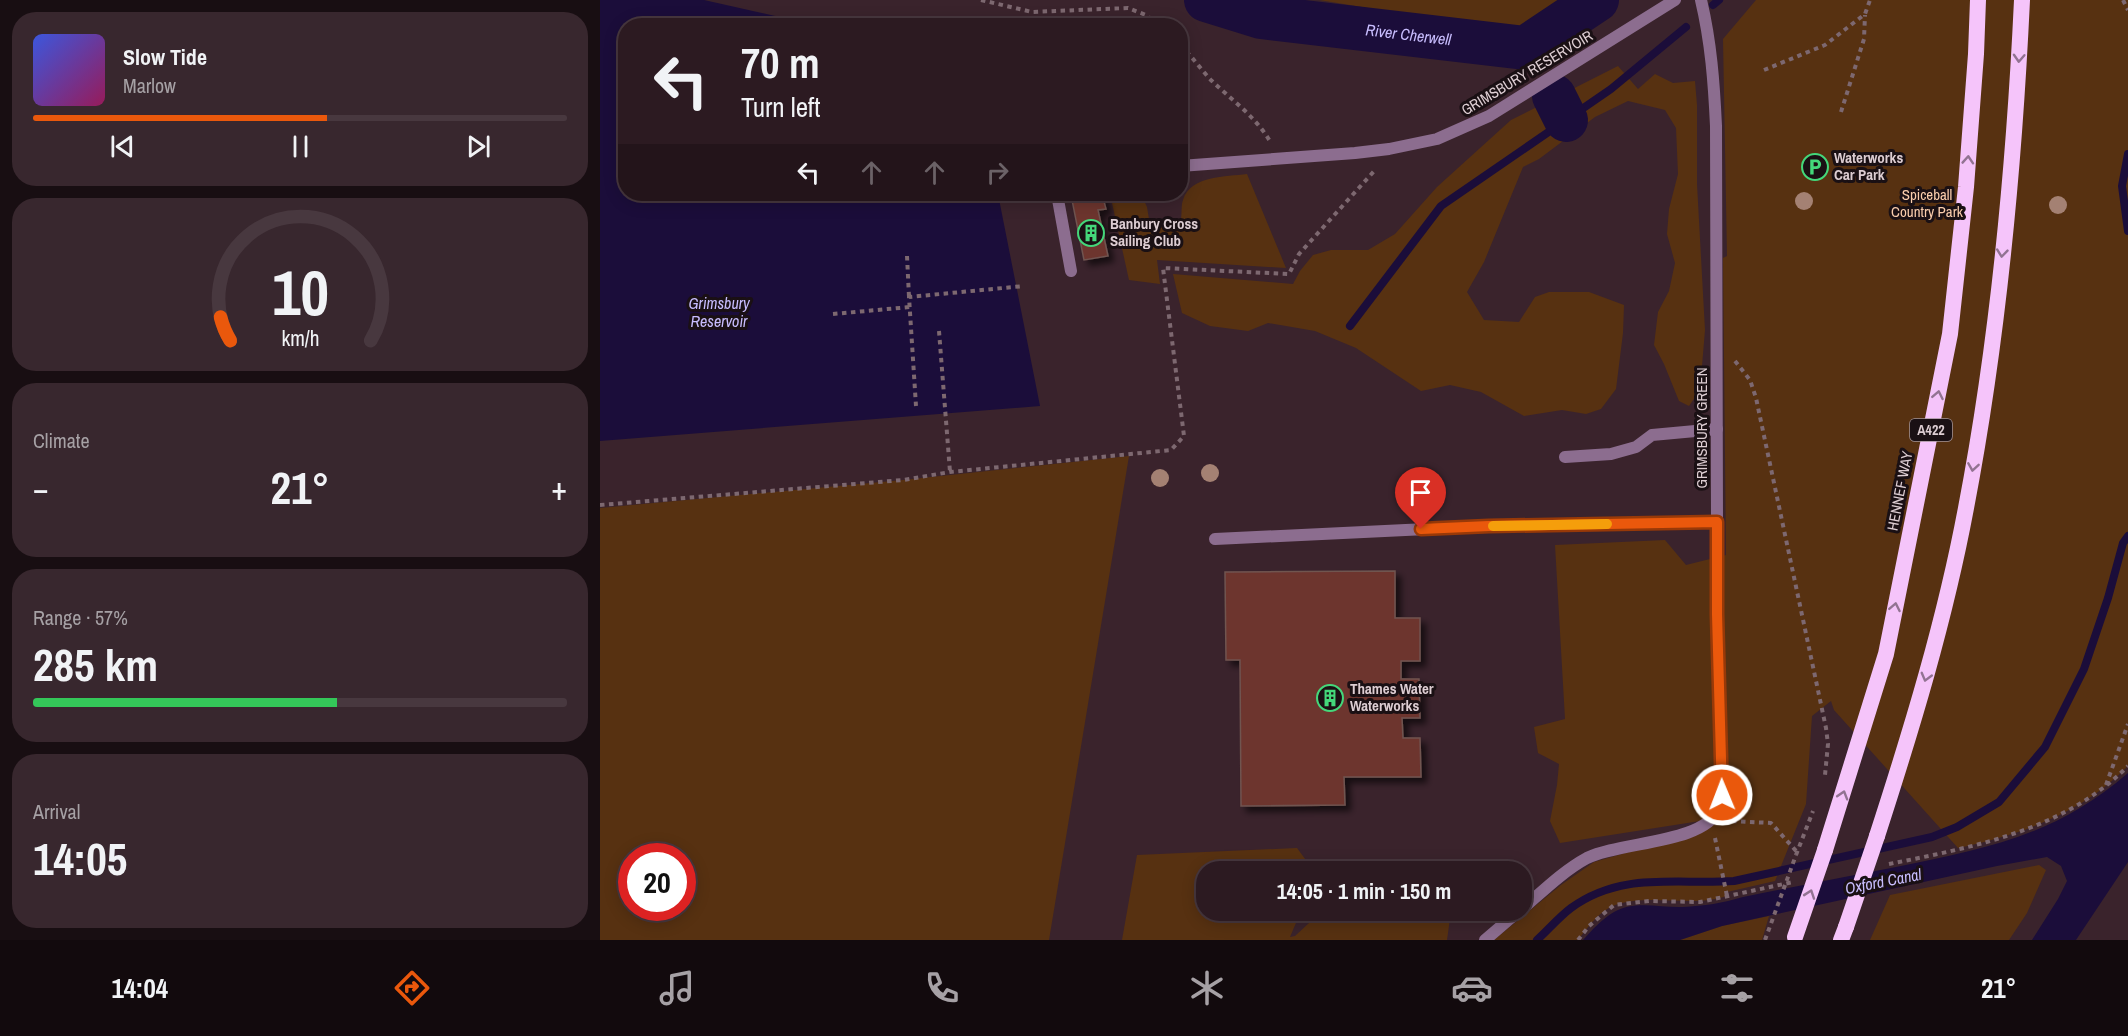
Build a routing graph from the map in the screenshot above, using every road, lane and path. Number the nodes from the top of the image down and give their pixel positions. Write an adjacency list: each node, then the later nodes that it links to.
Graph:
1 (981, 0): 10 (path)
2 (1675, 0): 14 (street, GRIMSBURY RESERVOIR)
3 (1701, 0): 25 (street, GRIMSBURY GREEN)
4 (1870, 0): 9 (path)
5 (1978, 0): 44 (highway, HENNEF WAY / A422, one-way to 5, bridge)
6 (2022, 0): 43 (highway, one-way to 43, bridge)
7 (2123, 0): 8 (path)
8 (2128, 10)
9 (1865, 14): 12 (path); 13 (path)
10 (1150, 18)
11 (1188, 54): 14 (path)
12 (1764, 70)
13 (1841, 111)
14 (1279, 160): 15 (street, GRIMSBURY RESERVOIR)
15 (1188, 166)
16 (1376, 168): 29 (path)
17 (1058, 201): 19 (street)
18 (907, 256): 21 (path)
19 (1071, 271)
20 (1024, 286): 21 (path)
21 (909, 297): 22 (path)
22 (910, 307): 23 (path); 26 (path)
23 (833, 314)
24 (939, 331): 29 (path)
25 (1718, 344): 27 (street, GRIMSBURY GREEN); 34 (path)
26 (916, 406)
27 (1718, 429): 28 (street); 31 (street, GRIMSBURY GREEN)
28 (1565, 458)
29 (950, 472): 30 (path)
30 (600, 505)
31 (1717, 522): 32 (street); 37 (street, GRIMSBURY GREEN)
32 (1215, 539)
33 (2128, 724): 35 (path)
34 (1822, 783)
35 (2106, 786)
36 (1816, 802): 38 (path)
37 (1711, 820): 38 (path); 39 (path); 40 (street)
38 (1797, 854): 47 (path, bridge)
39 (1727, 896)
40 (1532, 900)
41 (1507, 921): 45 (street)
42 (1589, 926): 46 (path)
43 (1844, 933)
44 (1795, 938)
45 (1485, 940)
46 (1578, 940)
47 (1765, 940)

